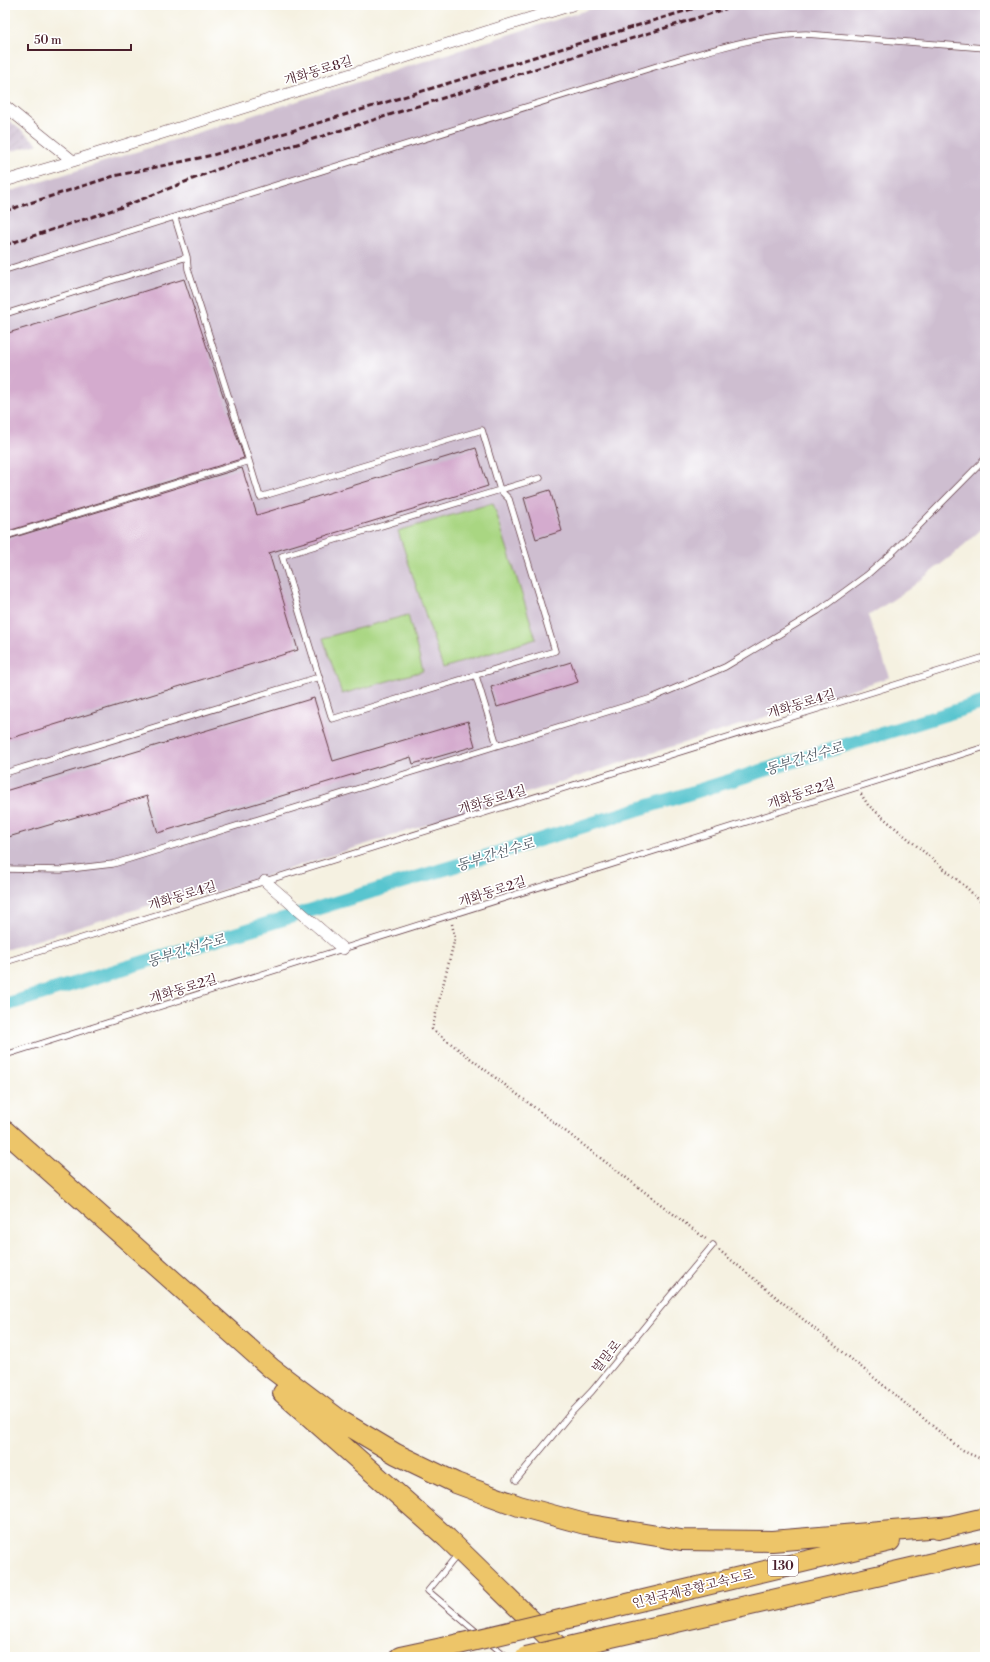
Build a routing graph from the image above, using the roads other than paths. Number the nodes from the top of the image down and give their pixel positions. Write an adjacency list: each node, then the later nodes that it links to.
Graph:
1 (572, 5): 4 (street, 개화동로8길)
2 (985, 48): 6 (lane)
3 (5, 106): 4 (street)
4 (73, 161): 5 (street, 개화동로8길)
5 (5, 181)
6 (175, 218): 7 (lane); 8 (lane)
7 (187, 257): 9 (lane); 11 (lane)
8 (5, 270)
9 (5, 314)
10 (985, 459): 18 (lane)
11 (250, 461): 13 (lane); 14 (lane)
12 (540, 478): 13 (lane)
13 (500, 490): 16 (lane); 17 (lane)
14 (5, 536)
15 (985, 657): 22 (lane, 개화동로4길)
16 (476, 676): 17 (lane); 18 (lane)
17 (319, 677): 20 (lane)
18 (497, 745): 21 (lane)
19 (985, 747): 23 (lane, 개화동로2길)
20 (5, 773)
21 (5, 869)
22 (265, 881): 23 (street); 24 (lane, 개화동로4길)
23 (344, 949): 25 (lane, 개화동로2길)
24 (5, 962)
25 (5, 1055)
26 (5, 1131): 31 (highway)
27 (5, 1145): 37 (highway)
28 (713, 1245): 29 (lane, 벌말로)
29 (516, 1480)
30 (985, 1518): 31 (highway, 인천국제공항고속도로 / 130)
31 (952, 1526): 34 (highway, 인천국제공항고속도로 / 130, bridge)
32 (985, 1551): 36 (highway, 130, bridge)
33 (454, 1559): 35 (lane)
34 (400, 1657)
35 (507, 1657)
36 (526, 1657)
37 (569, 1657)

